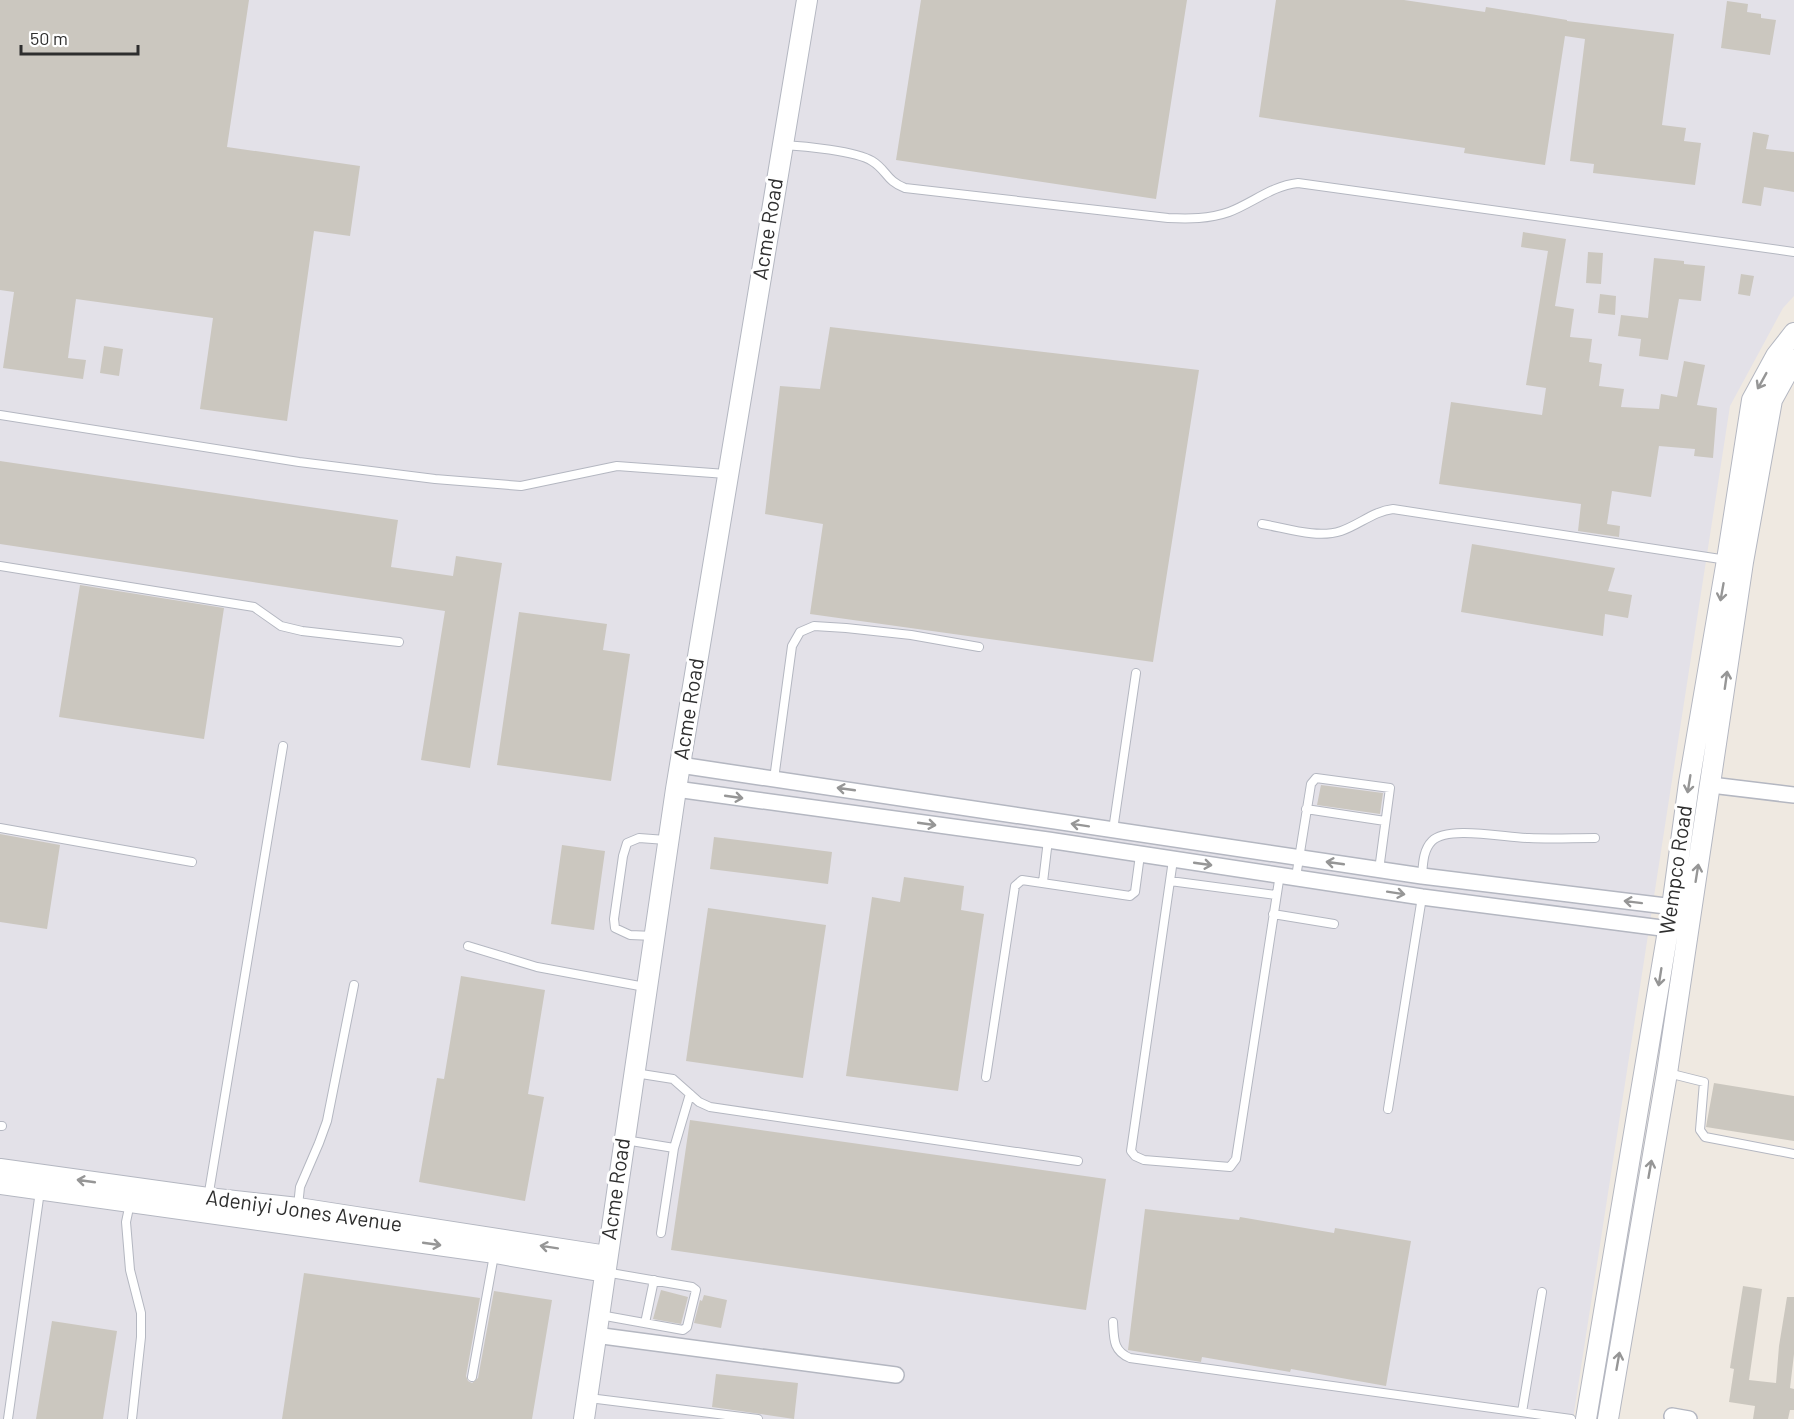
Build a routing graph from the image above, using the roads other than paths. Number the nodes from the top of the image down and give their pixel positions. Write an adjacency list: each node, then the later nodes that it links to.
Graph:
1 (807, 0): 2 (street, Acme Road)
2 (782, 145): 3 (lane); 7 (street, Acme Road)
3 (1794, 252)
4 (1794, 333): 9 (street, Wempco Road, one-way to 9)
5 (1794, 360): 9 (street, Wempco Road)
6 (0, 415): 7 (lane)
7 (728, 474): 15 (street, Acme Road)
8 (1262, 524): 9 (lane)
9 (1735, 561): 17 (street, Wempco Road, one-way to 9); 41 (street, Wempco Road, one-way to 41)
10 (0, 566): 11 (lane)
11 (399, 642)
12 (980, 647): 16 (lane)
13 (1136, 673): 25 (lane)
14 (283, 746): 63 (lane)
15 (680, 765): 16 (street); 18 (street, Acme Road)
16 (774, 779): 19 (street, one-way to 16)
17 (1711, 785): 20 (street); 41 (street, Wempco Road, one-way to 17)
18 (676, 789): 22 (street, one-way to 22); 27 (street, Acme Road)
19 (881, 794): 22 (street); 25 (street, one-way to 19)
20 (1794, 795)
21 (1306, 809): 23 (lane); 23 (lane); 30 (lane)
22 (878, 817): 28 (street, one-way to 28)
23 (1386, 821): 33 (lane)
24 (0, 828): 32 (lane)
25 (1113, 830): 30 (street)
26 (1595, 838): 35 (lane)
27 (668, 840): 46 (street, Acme Road); 46 (lane)
28 (1048, 840): 29 (street); 38 (lane)
29 (1140, 855): 31 (street); 38 (lane)
30 (1299, 858): 33 (street, one-way to 30); 36 (lane)
31 (1173, 860): 34 (street, one-way to 34); 37 (lane)
32 (192, 862)
33 (1379, 870): 35 (street)
34 (1280, 874): 36 (street); 39 (lane)
35 (1422, 876): 41 (street, one-way to 35)
36 (1296, 877): 40 (street, one-way to 40)
37 (1170, 881): 39 (lane); 42 (lane)
38 (1042, 882): 52 (lane)
39 (1276, 895): 42 (lane)
40 (1422, 897): 44 (street); 54 (lane)
41 (1681, 908): 44 (street, Wempco Road); 45 (street, Wempco Road)
42 (1273, 914): 43 (lane)
43 (1334, 924)
44 (1668, 929): 45 (street); 83 (street, Wempco Road, one-way to 83)
45 (1688, 931): 51 (street, Wempco Road)
46 (654, 936): 49 (street, Acme Road)
47 (468, 946): 49 (lane)
48 (354, 985): 64 (lane)
49 (646, 987): 50 (street, Acme Road)
50 (634, 1073): 53 (lane); 55 (street, Acme Road)
51 (1667, 1073): 57 (lane); 84 (street, Wempco Road, one-way to 51)
52 (986, 1077)
53 (690, 1094): 56 (lane); 58 (lane)
54 (1388, 1109)
55 (624, 1140): 56 (lane); 67 (street, Acme Road)
56 (674, 1148): 65 (lane)
57 (1794, 1154)
58 (1078, 1161)
59 (0, 1169): 62 (street, Adeniyi Jones Avenue, one-way to 59)
60 (0, 1184): 61 (street, Adeniyi Jones Avenue)
61 (40, 1190): 62 (street, Adeniyi Jones Avenue); 78 (lane)
62 (131, 1194): 63 (street, Adeniyi Jones Avenue); 79 (lane)
63 (207, 1204): 64 (street, Adeniyi Jones Avenue); 66 (street, Adeniyi Jones Avenue, one-way to 66)
64 (298, 1208): 67 (street, Adeniyi Jones Avenue, one-way to 64)
65 (661, 1233)
66 (495, 1253): 67 (street, Adeniyi Jones Avenue); 74 (lane)
67 (606, 1264): 68 (lane); 72 (street, Acme Road)
68 (654, 1280): 71 (lane); 71 (lane)
69 (1542, 1293): 76 (lane)
70 (1113, 1322): 76 (lane)
71 (645, 1323): 72 (lane)
72 (597, 1325): 73 (street); 75 (street, Acme Road)
73 (896, 1375)
74 (472, 1377)
75 (588, 1398): 80 (street, Acme Road); 81 (lane)
76 (1522, 1412): 82 (lane)
77 (1672, 1416): 85 (street)
78 (8, 1419)
79 (132, 1419)
80 (584, 1419)
81 (758, 1419)
82 (1571, 1419)
83 (1586, 1419)
84 (1608, 1419)
85 (1689, 1419)

